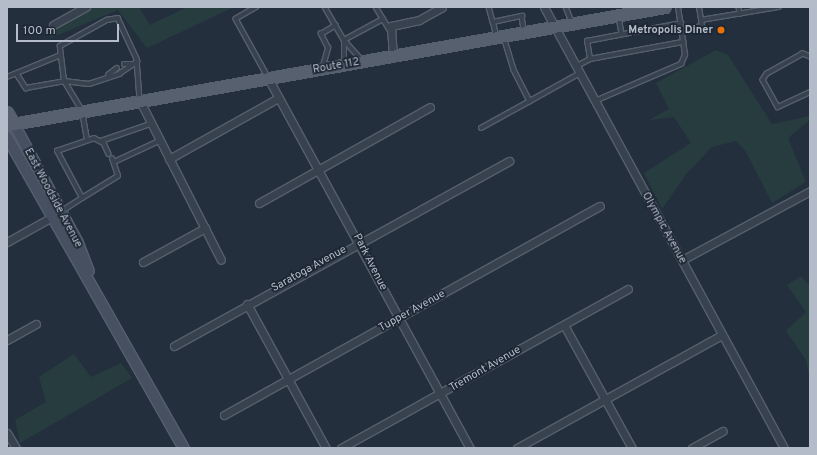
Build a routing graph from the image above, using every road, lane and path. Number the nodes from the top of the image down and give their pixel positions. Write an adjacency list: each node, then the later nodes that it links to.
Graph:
1 (86, 7): 21 (street)
2 (256, 7): 46 (lane)
3 (325, 7): 22 (lane)
4 (376, 7): 16 (lane)
5 (442, 7): 24 (street)
6 (489, 7): 18 (lane)
7 (544, 7): 23 (street, Olympic Avenue)
8 (566, 7): 20 (lane)
9 (665, 7): 14 (main road, Route 112)
10 (678, 7): 19 (lane)
11 (699, 7): 17 (lane)
12 (739, 7): 15 (lane)
13 (779, 7): 15 (lane)
14 (623, 12): 20 (main road, Route 112); 27 (lane)
15 (740, 14): 17 (lane)
16 (383, 19): 24 (lane); 29 (lane)
17 (701, 20): 25 (lane)
18 (493, 22): 26 (lane); 28 (lane)
19 (680, 23): 25 (lane); 27 (lane)
20 (573, 24): 23 (main road, Route 112)
21 (53, 25)
22 (336, 25): 29 (lane); 41 (lane)
23 (555, 27): 26 (main road, Route 112); 42 (street, Olympic Avenue)
24 (389, 29): 32 (street)
25 (681, 30): 30 (lane)
26 (524, 32): 28 (main road, Route 112)
27 (622, 34): 34 (lane)
28 (500, 37): 32 (main road, Route 112); 51 (lane)
29 (344, 40): 35 (lane); 39 (lane)
30 (683, 42): 34 (lane); 52 (lane)
31 (61, 55): 36 (lane); 43 (lane); 47 (lane)
32 (393, 56): 35 (main road, Route 112)
33 (810, 57): 48 (lane)
34 (590, 59): 42 (lane)
35 (363, 61): 39 (main road, Route 112)
36 (137, 62): 38 (lane); 50 (lane)
37 (124, 64): 38 (lane)
38 (132, 64): 44 (lane)
39 (344, 65): 41 (main road, Route 112)
40 (117, 68): 44 (lane)
41 (323, 68): 46 (main road, Route 112)
42 (579, 69): 51 (lane); 52 (street, Olympic Avenue)
43 (17, 74): 45 (lane); 47 (lane)
44 (108, 75): 47 (lane)
45 (7, 77)
46 (268, 78): 49 (street, Park Avenue); 50 (main road, Route 112)
47 (64, 81): 55 (lane)
48 (810, 92)
49 (278, 98): 64 (street); 66 (street, Park Avenue)
50 (140, 101): 55 (main road, Route 112); 57 (street)
51 (530, 101): 58 (lane)
52 (595, 101): 77 (street, Olympic Avenue)
53 (430, 107): 66 (street)
54 (7, 112): 56 (main road, East Woodside Avenue)
55 (82, 112): 56 (main road, Route 112); 60 (lane)
56 (10, 124): 71 (main road, East Woodside Avenue)
57 (150, 124): 61 (lane); 62 (street)
58 (481, 128)
59 (7, 137): 72 (main road, East Woodside Avenue)
60 (87, 140): 61 (lane); 68 (lane)
61 (101, 141): 63 (lane)
62 (159, 141): 64 (street); 68 (lane)
63 (109, 154)
64 (169, 159): 73 (street)
65 (509, 161): 75 (street, Saratoga Avenue)
66 (318, 168): 69 (street); 75 (street, Park Avenue)
67 (810, 191): 77 (street)
68 (82, 198): 71 (lane)
69 (259, 203)
70 (600, 206): 82 (street, Tupper Avenue)
71 (62, 211): 79 (main road, East Woodside Avenue)
72 (52, 218): 74 (street); 79 (main road, East Woodside Avenue)
73 (204, 228): 76 (street); 78 (street)
74 (7, 242)
75 (360, 242): 81 (street, Saratoga Avenue); 82 (street, Park Avenue)
76 (221, 260)
77 (682, 260): 85 (street, Olympic Avenue)
78 (143, 262)
79 (94, 286): 95 (main road, East Woodside Avenue)
80 (628, 289): 84 (street, Tremont Avenue)
81 (247, 304): 87 (street, Saratoga Avenue); 88 (street)
82 (398, 319): 88 (street, Tupper Avenue); 89 (street, Park Avenue)
83 (36, 324): 86 (street)
84 (564, 325): 89 (street, Tremont Avenue); 90 (street)
85 (722, 335): 90 (street); 102 (street, Olympic Avenue)
86 (7, 340)
87 (174, 346)
88 (287, 379): 91 (street, Tupper Avenue); 96 (street)
89 (440, 394): 97 (street, Tremont Avenue); 98 (street, Park Avenue)
90 (605, 400): 99 (street); 100 (street)
91 (224, 415)
92 (723, 431): 101 (street)
93 (7, 432): 94 (street)
94 (16, 448)
95 (184, 448)
96 (326, 448)
97 (341, 448)
98 (470, 448)
99 (517, 448)
100 (632, 448)
101 (692, 448)
102 (784, 448)

